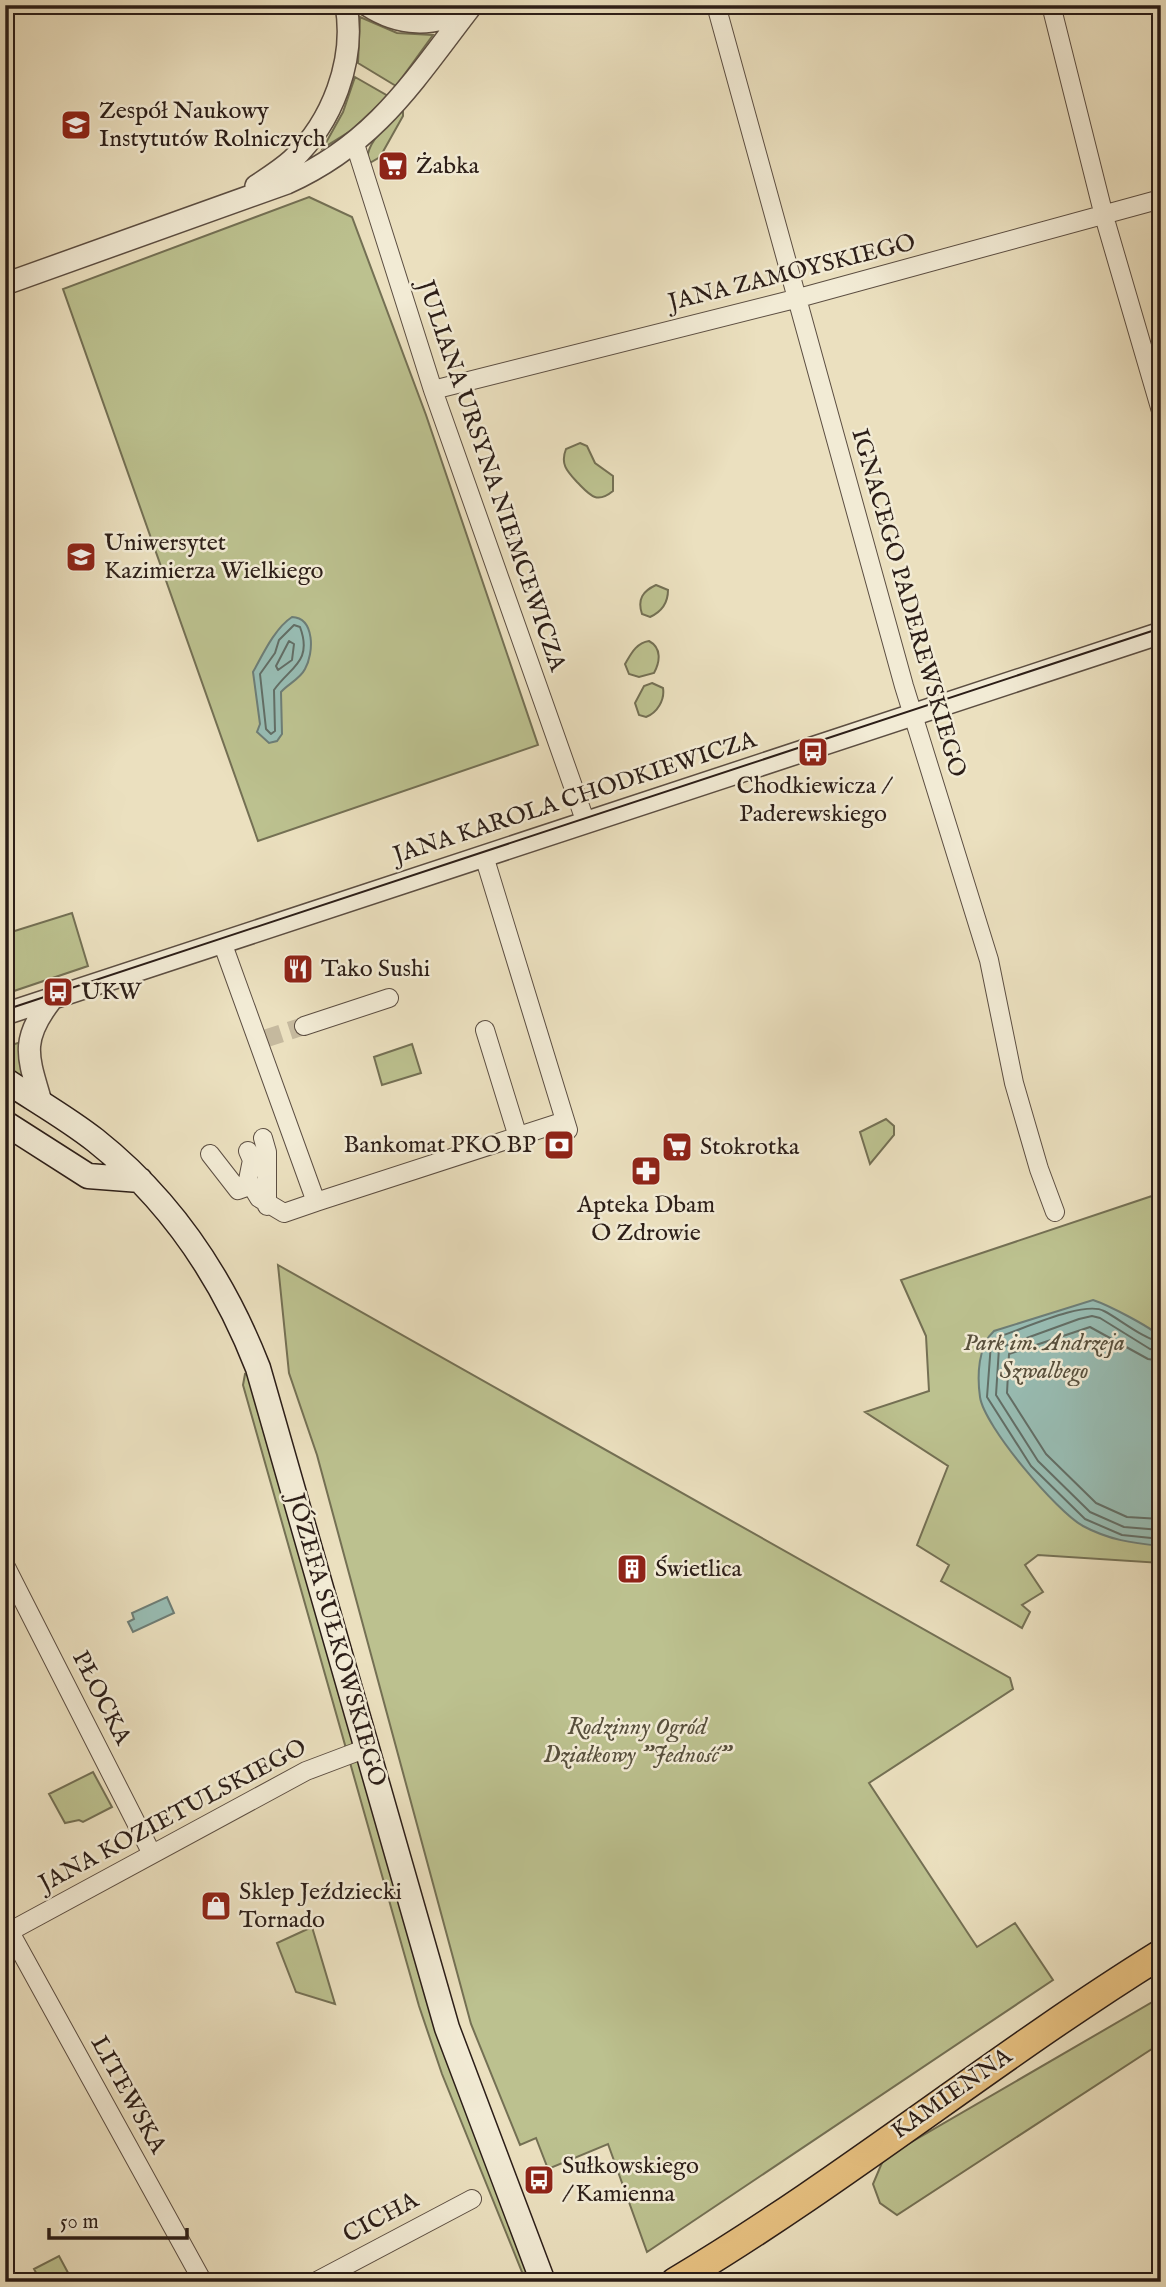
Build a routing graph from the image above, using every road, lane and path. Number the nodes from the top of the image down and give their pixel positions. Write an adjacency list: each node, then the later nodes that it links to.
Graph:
1 (346, 5): 7 (street)
2 (367, 5): 3 (street)
3 (471, 5): 6 (street)
4 (716, 5): 11 (street, IGNACEGO PADEREWSKIEGO)
5 (1051, 5): 9 (street)
6 (355, 144): 7 (street); 12 (street, JULIANA URSYNA NIEMCEWICZA)
7 (240, 197): 10 (street)
8 (1161, 199): 9 (street, JANA ZAMOYSKIEGO)
9 (1104, 216): 11 (street, JANA ZAMOYSKIEGO); 13 (street)
10 (5, 284)
11 (795, 299): 12 (street, JANA ZAMOYSKIEGO); 15 (street, IGNACEGO PADEREWSKIEGO)
12 (433, 390): 16 (street, JULIANA URSYNA NIEMCEWICZA)
13 (1161, 411)
14 (1161, 633): 15 (street, JANA KAROLA CHODKIEWICZA)
15 (913, 715): 16 (street, JANA KAROLA CHODKIEWICZA); 35 (street, IGNACEGO PADEREWSKIEGO)
16 (586, 822): 17 (street, JANA KAROLA CHODKIEWICZA)
17 (484, 856): 18 (street, JANA KAROLA CHODKIEWICZA); 27 (street)
18 (222, 942): 20 (street, JANA KAROLA CHODKIEWICZA); 33 (street)
19 (389, 998): 22 (street)
20 (51, 999): 21 (street, JANA KAROLA CHODKIEWICZA); 25 (street)
21 (5, 1014)
22 (304, 1026)
23 (485, 1030): 27 (street)
24 (5, 1080): 25 (main road, JÓZEFA SUŁKOWSKIEGO)
25 (42, 1105): 31 (main road, JÓZEFA SUŁKOWSKIEGO)
26 (5, 1123): 31 (main road)
27 (518, 1137): 33 (street)
28 (263, 1138): 34 (street)
29 (248, 1151): 32 (street)
30 (210, 1154): 32 (street)
31 (140, 1180): 37 (main road, JÓZEFA SUŁKOWSKIEGO)
32 (251, 1185): 34 (street)
33 (316, 1202): 34 (street)
34 (267, 1206)
35 (1055, 1212)
36 (5, 1565): 38 (street, PŁOCKA)
37 (367, 1748): 38 (street, JANA KOZIETULSKIEGO); 45 (main road, JÓZEFA SUŁKOWSKIEGO)
38 (152, 1854): 39 (street, JANA KOZIETULSKIEGO)
39 (7, 1933): 43 (street, LITEWSKA)
40 (1161, 1954): 42 (main road, KAMIENNA)
41 (472, 2199): 44 (street, CICHA)
42 (747, 2239): 46 (main road, KAMIENNA); 47 (main road, KAMIENNA)
43 (203, 2282)
44 (315, 2282)
45 (543, 2282)
46 (675, 2282)
47 (697, 2282)

